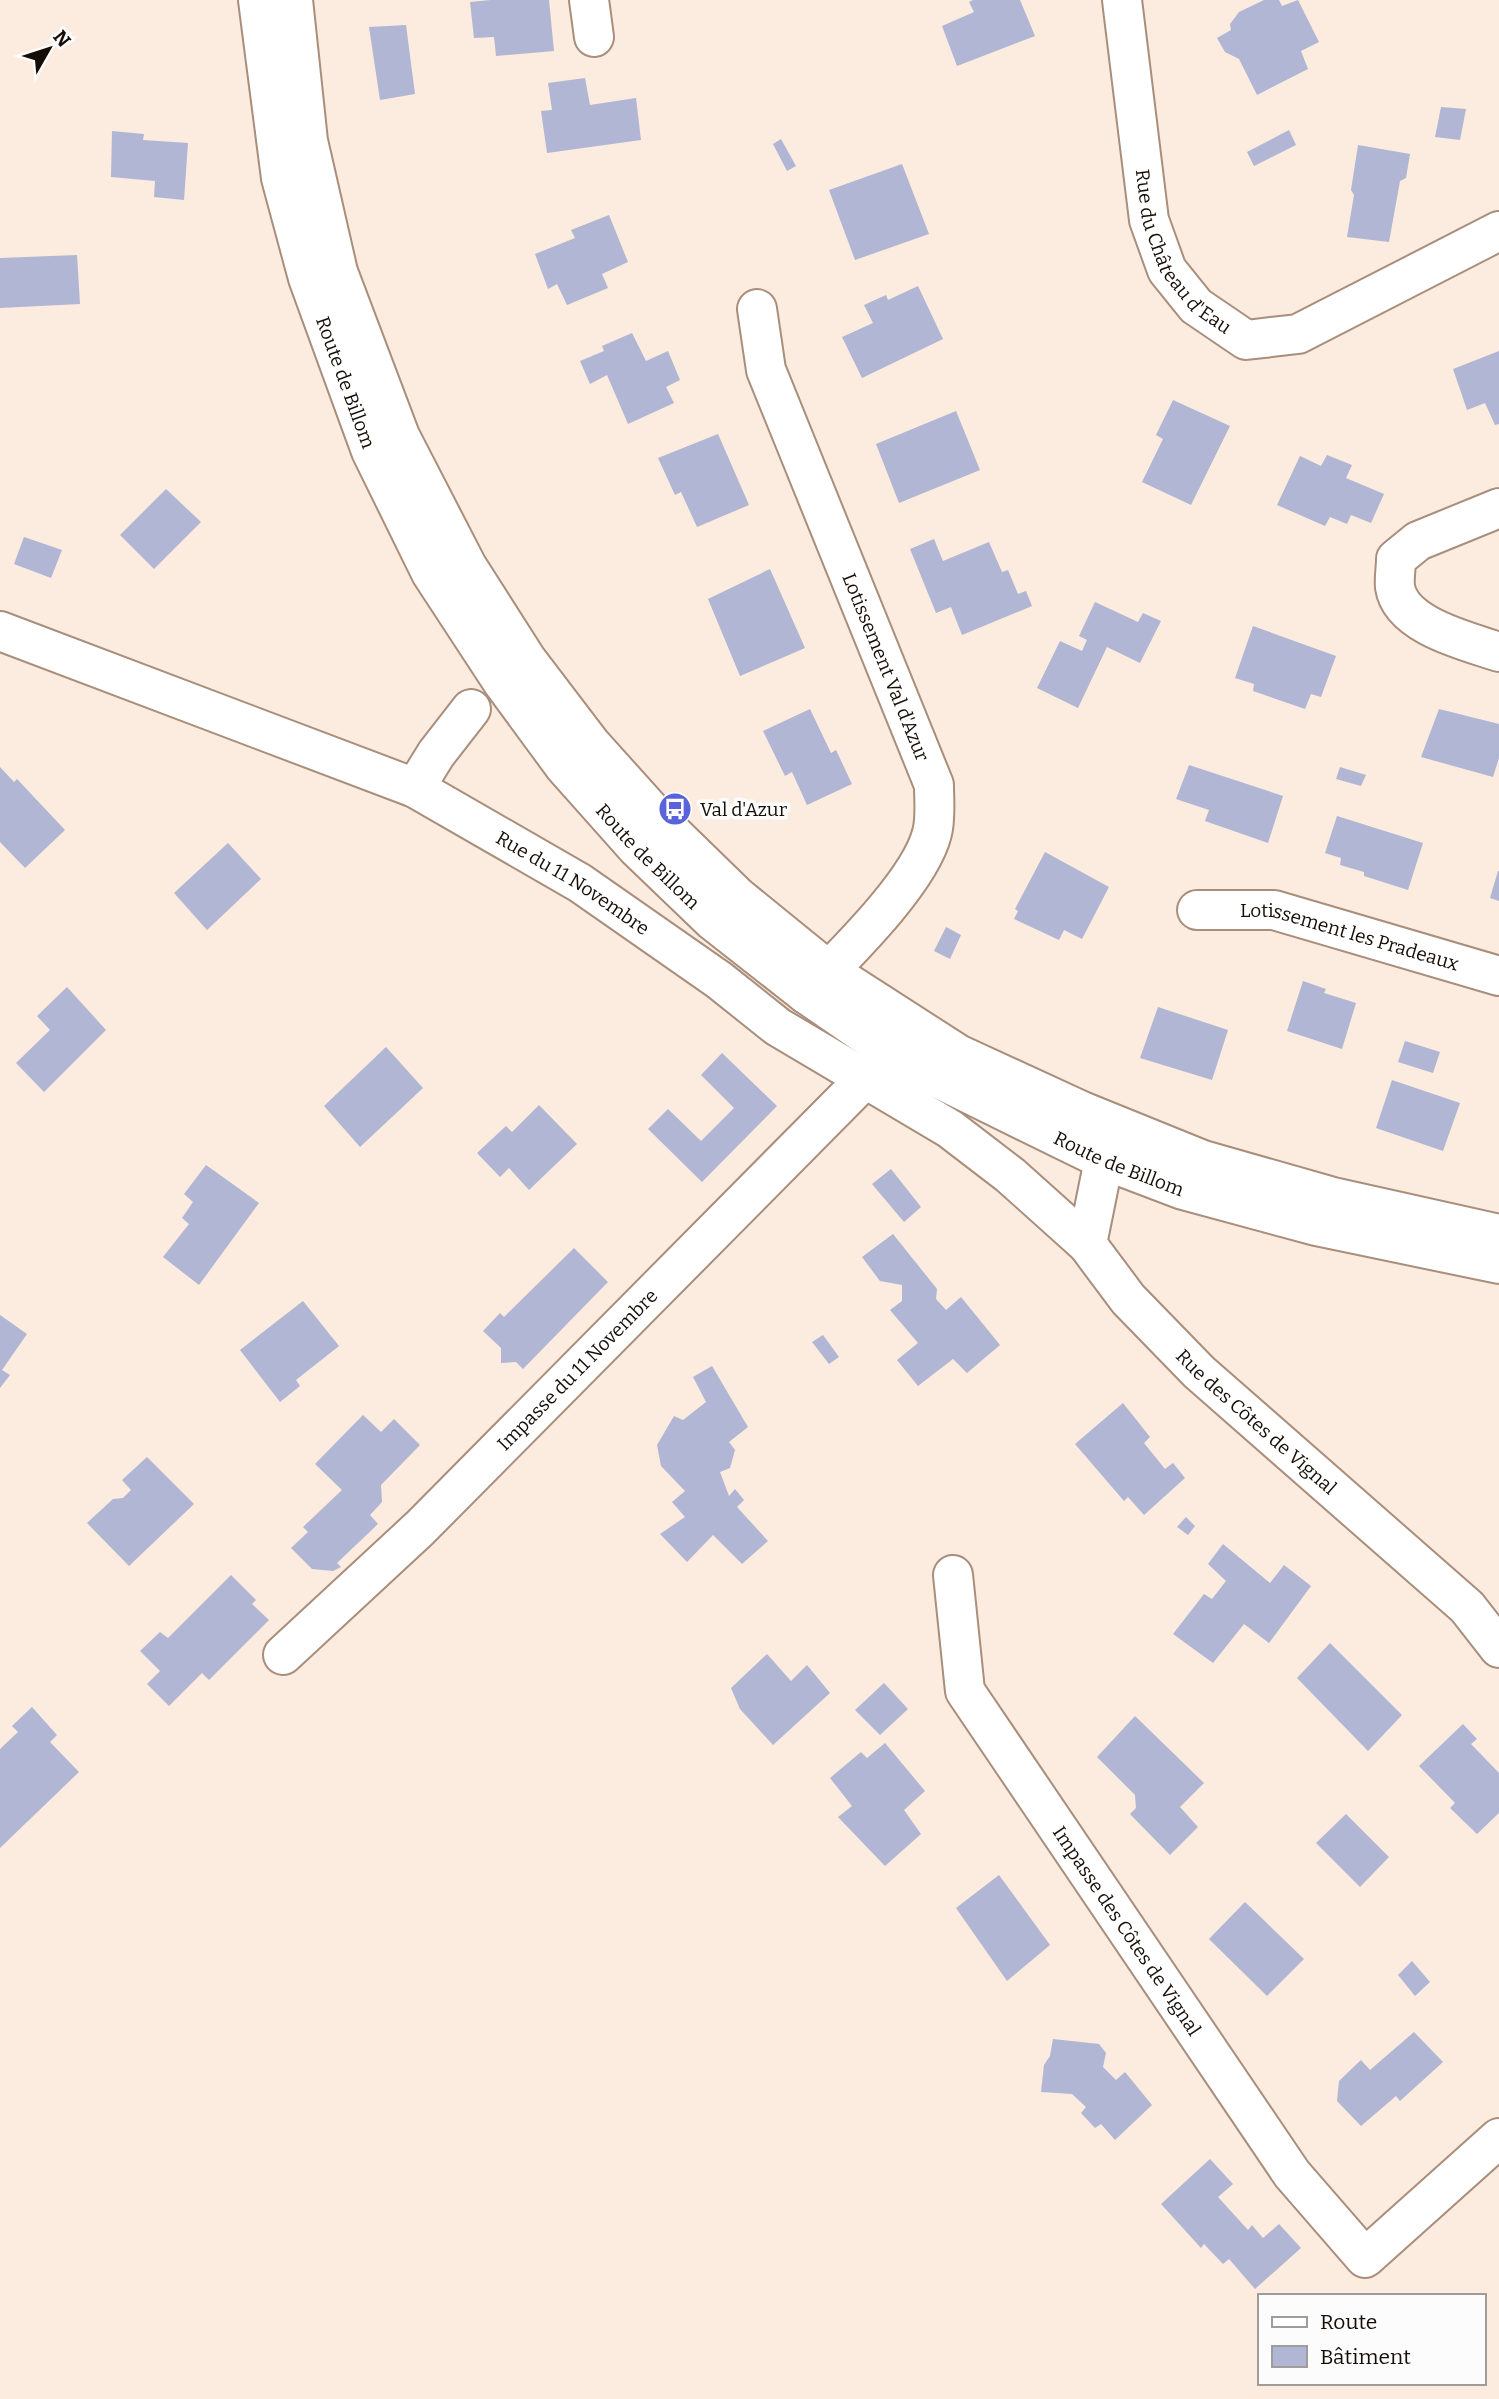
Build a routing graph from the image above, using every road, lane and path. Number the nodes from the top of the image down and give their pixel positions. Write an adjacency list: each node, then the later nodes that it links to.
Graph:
1 (258, 0): 15 (street, Route de Billom)
2 (293, 0): 15 (street, Route de Billom)
3 (589, 0): 5 (street)
4 (1122, 0): 6 (street, Rue du Château d'Eau)
5 (594, 37)
6 (1499, 231)
7 (757, 309): 15 (street, Lotissement Val d'Azur)
8 (1499, 509): 10 (street)
9 (0, 631): 12 (street, Rue du 11 Novembre)
10 (1499, 652)
11 (471, 709): 12 (street)
12 (415, 788): 16 (street, Rue du 11 Novembre)
13 (1197, 910): 14 (street, Lotissement les Pradeaux)
14 (1499, 976)
15 (817, 983): 17 (street, Route de Billom); 18 (street, Route de Billom)
16 (864, 1079): 19 (street, Rue du 11 Novembre); 23 (street, Impasse du 11 Novembre)
17 (1104, 1160): 19 (street); 20 (street, Route de Billom)
18 (1499, 1234)
19 (1087, 1244): 22 (street, Rue des Côtes de Vignal)
20 (1499, 1264)
21 (953, 1575): 24 (street, Impasse des Côtes de Vignal)
22 (1499, 1647)
23 (283, 1655)
24 (1499, 2138)

